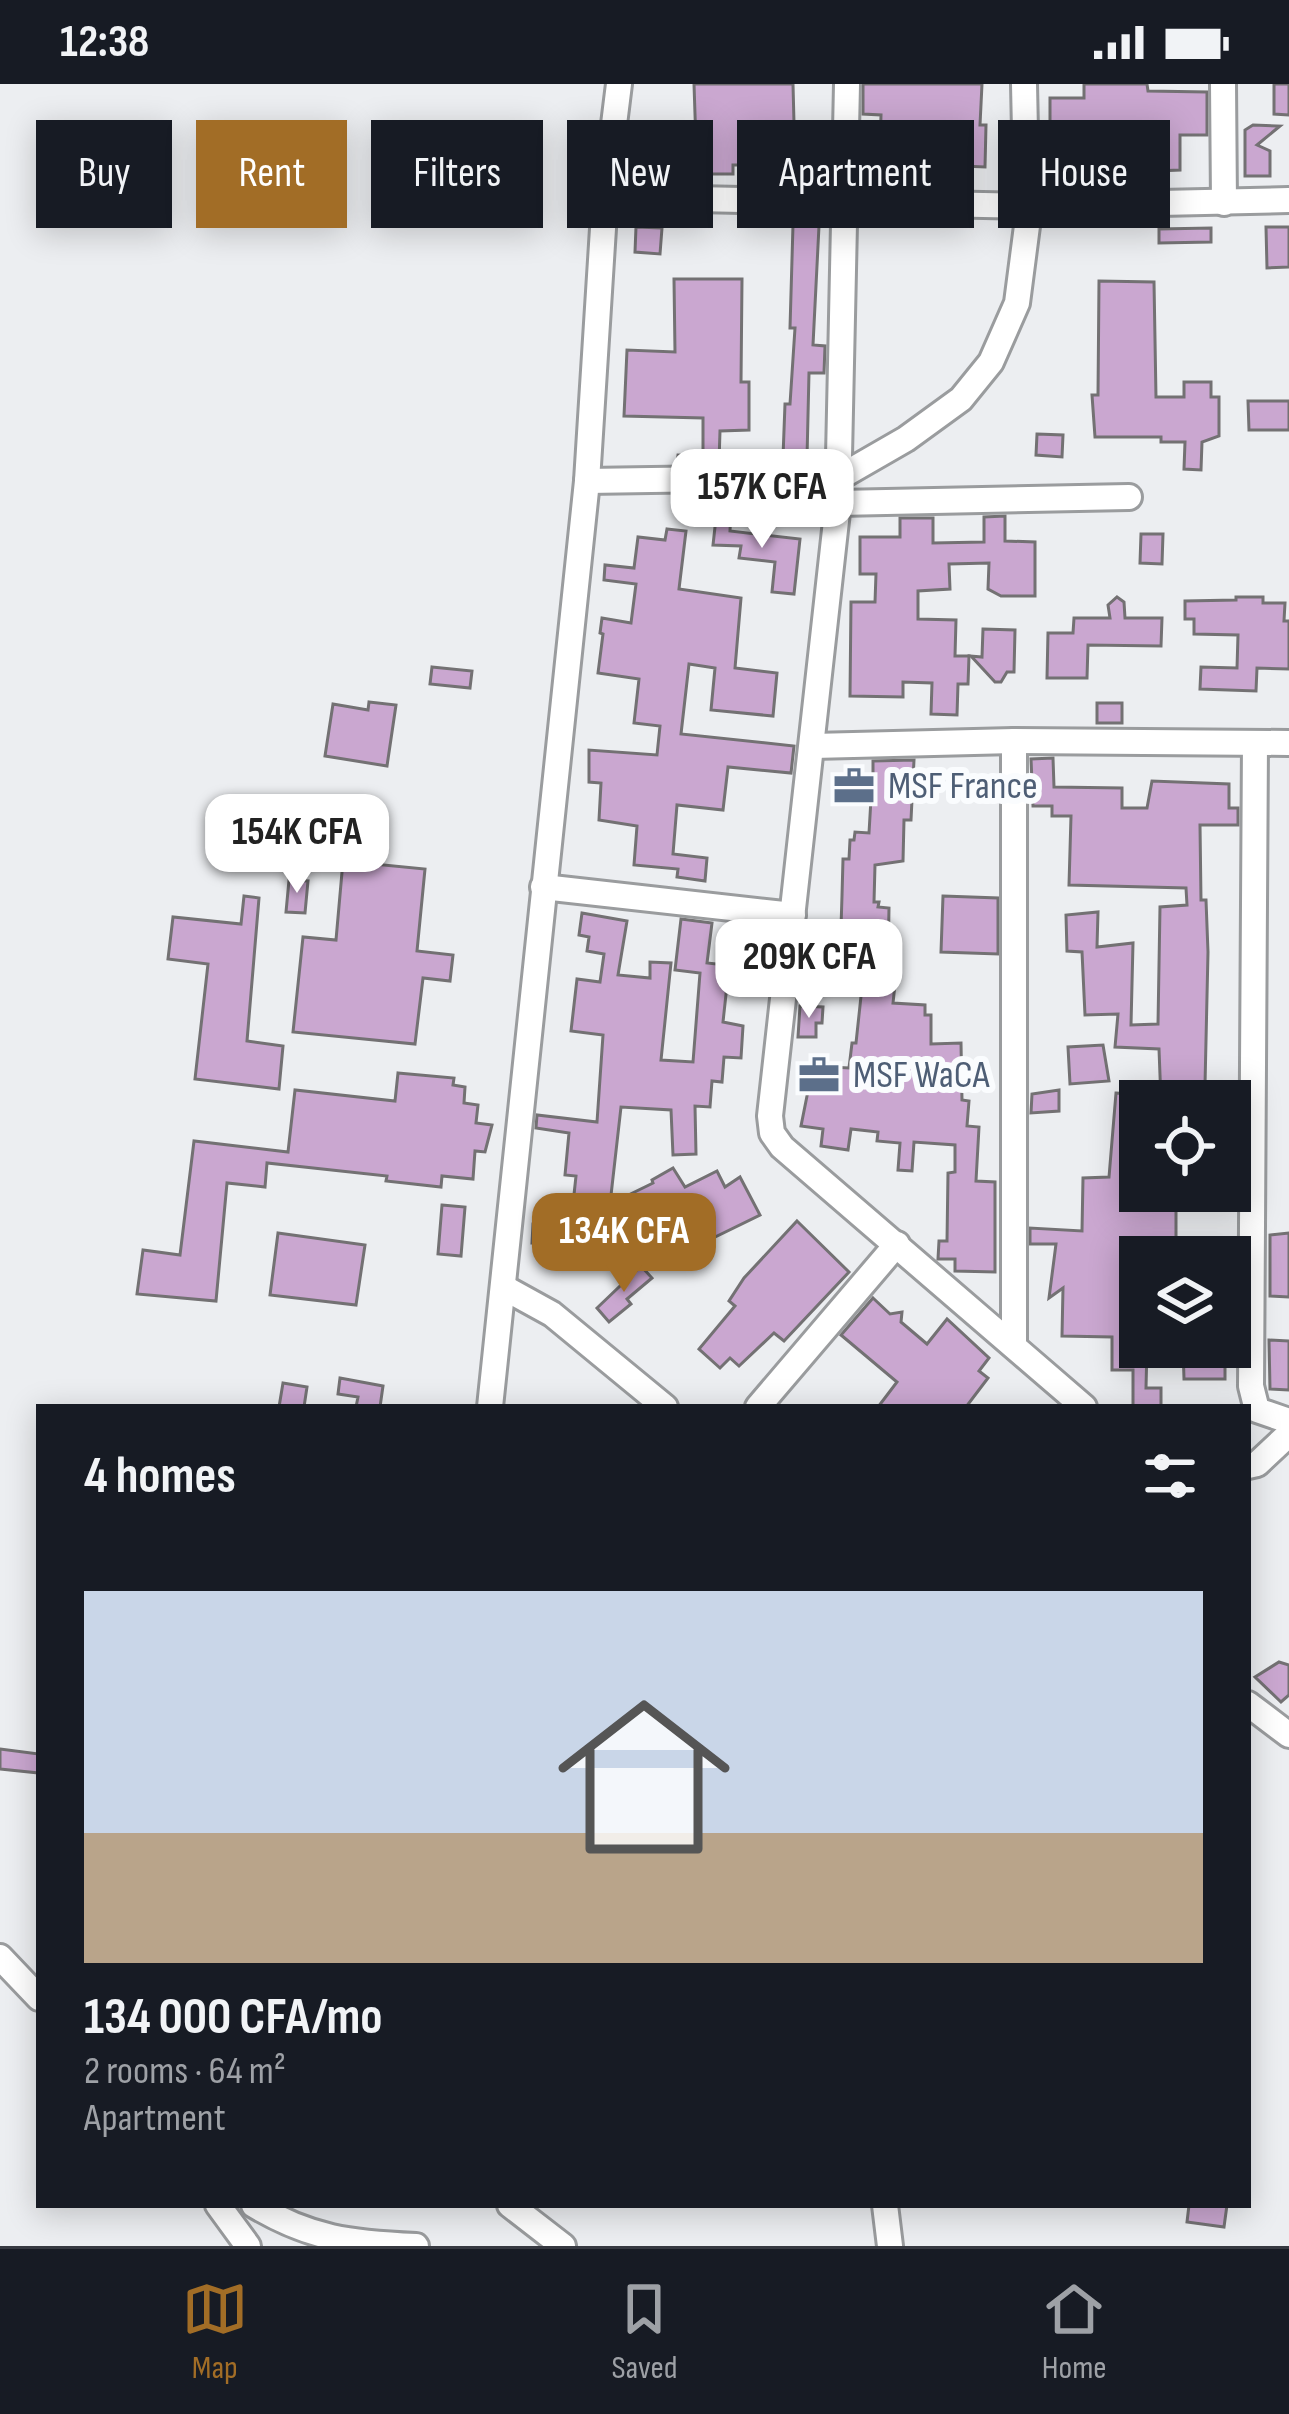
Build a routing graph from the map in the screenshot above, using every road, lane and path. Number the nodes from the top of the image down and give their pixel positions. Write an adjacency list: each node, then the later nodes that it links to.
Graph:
1 (619, 84): 5 (street)
2 (847, 84): 6 (street)
3 (1024, 84): 7 (street)
4 (1223, 84): 9 (street)
5 (615, 120)
6 (846, 120)
7 (1025, 120)
8 (1289, 200): 9 (street)
9 (1224, 202): 10 (street)
10 (1170, 203)
11 (603, 228): 14 (street)
12 (844, 228): 15 (street)
13 (1024, 228): 15 (street)
14 (587, 482): 15 (street); 21 (street)
15 (839, 490): 16 (street); 20 (street)
16 (1130, 497)
17 (1015, 741): 18 (street); 20 (street); 25 (street)
18 (1255, 743): 19 (street); 30 (street)
19 (1289, 743)
20 (813, 746): 22 (street)
21 (543, 887): 22 (street); 24 (street)
22 (793, 915): 23 (street)
23 (897, 1244): 25 (street); 28 (street)
24 (503, 1286): 26 (street); 27 (street)
25 (1014, 1346): 29 (street)
26 (490, 1404)
27 (661, 1404)
28 (761, 1404)
29 (1081, 1404)
30 (1289, 1420)
31 (1289, 1434): 32 (street)
32 (1251, 1466)
33 (1251, 1707): 34 (street)
34 (1289, 1735)
35 (0, 1957): 36 (street)
36 (36, 1995)
37 (220, 2208): 42 (street)
38 (258, 2208): 41 (street)
39 (513, 2208): 45 (street)
40 (885, 2208): 46 (street)
41 (298, 2240): 43 (street)
42 (248, 2246)
43 (416, 2246)
44 (540, 2246): 45 (street)
45 (562, 2246)
46 (890, 2246)

